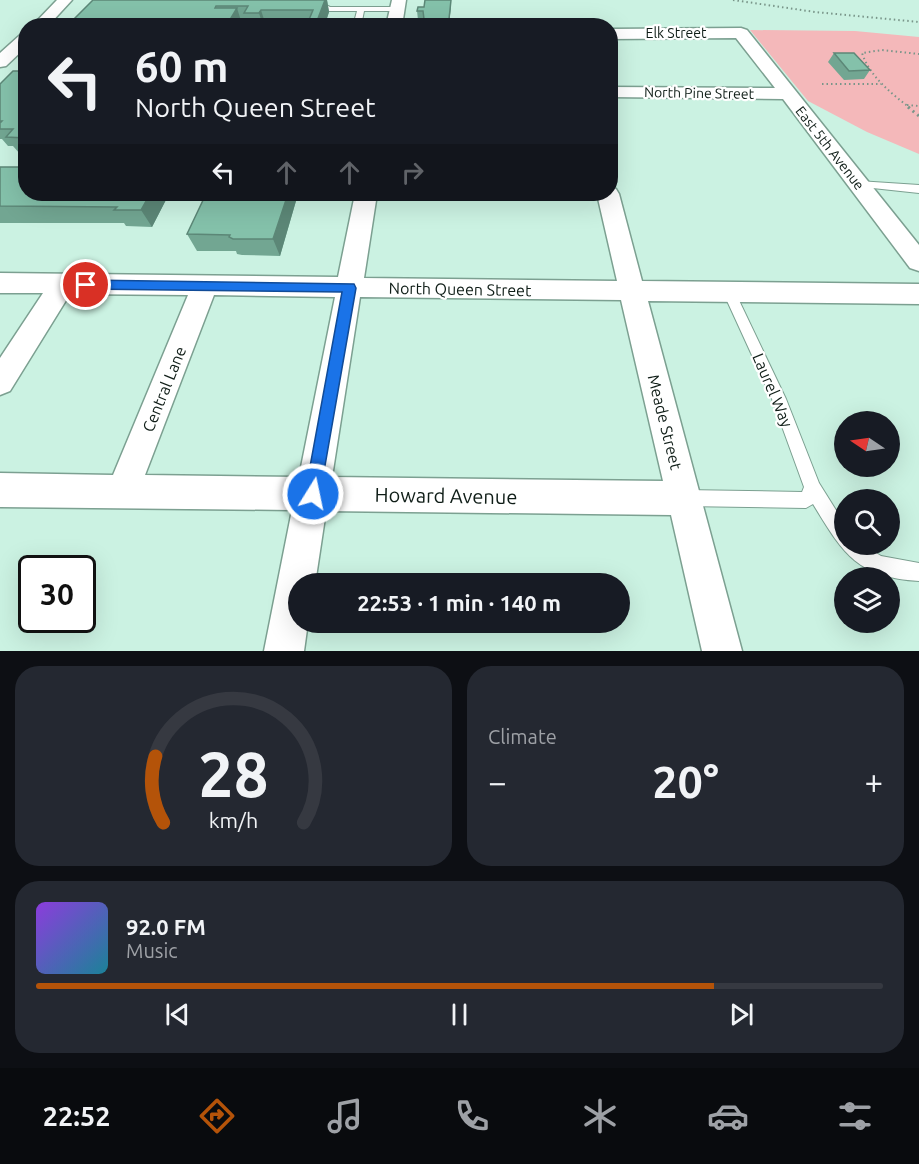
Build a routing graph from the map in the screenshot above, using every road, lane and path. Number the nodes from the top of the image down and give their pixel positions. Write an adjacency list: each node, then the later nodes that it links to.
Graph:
1 (65, 0): 7 (street)
2 (322, 0): 6 (lane)
3 (357, 0): 6 (lane)
4 (733, 0): 9 (path)
5 (398, 5): 6 (lane)
6 (358, 9): 8 (lane)
7 (47, 18)
8 (357, 18)
9 (919, 22)
10 (741, 33): 11 (street, Elk Street); 18 (street, East 5th Avenue)
11 (618, 34)
12 (18, 45): 14 (street)
13 (919, 54): 16 (path)
14 (0, 62)
15 (822, 84): 16 (path)
16 (882, 84): 19 (path)
17 (618, 92): 18 (street, North Pine Street)
18 (788, 94): 22 (street, East 5th Avenue)
19 (907, 105): 20 (path); 21 (path)
20 (919, 106)
21 (919, 116)
22 (858, 184): 23 (lane); 26 (street, East 5th Avenue)
23 (919, 189)
24 (365, 201): 30 (street)
25 (610, 201): 31 (street, Meade Street)
26 (919, 262)
27 (0, 284): 28 (street, North Queen Street)
28 (63, 284): 29 (street, North Queen Street); 34 (street)
29 (205, 286): 30 (street, North Queen Street); 37 (street, Central Lane)
30 (350, 288): 31 (street, North Queen Street); 38 (street)
31 (632, 291): 32 (street, North Queen Street); 39 (street, Meade Street)
32 (729, 292): 33 (street, North Queen Street); 35 (lane, Laurel Way)
33 (919, 294)
34 (0, 382)
35 (813, 489): 39 (lane, Howard Avenue); 40 (lane, Laurel Way)
36 (0, 490): 37 (street, Howard Avenue)
37 (122, 492): 38 (street, Howard Avenue)
38 (313, 494): 39 (street, Howard Avenue); 43 (street)
39 (684, 498): 44 (street, Meade Street)
40 (834, 522)
41 (861, 555): 42 (lane)
42 (919, 572)
43 (284, 651)
44 (722, 651)

